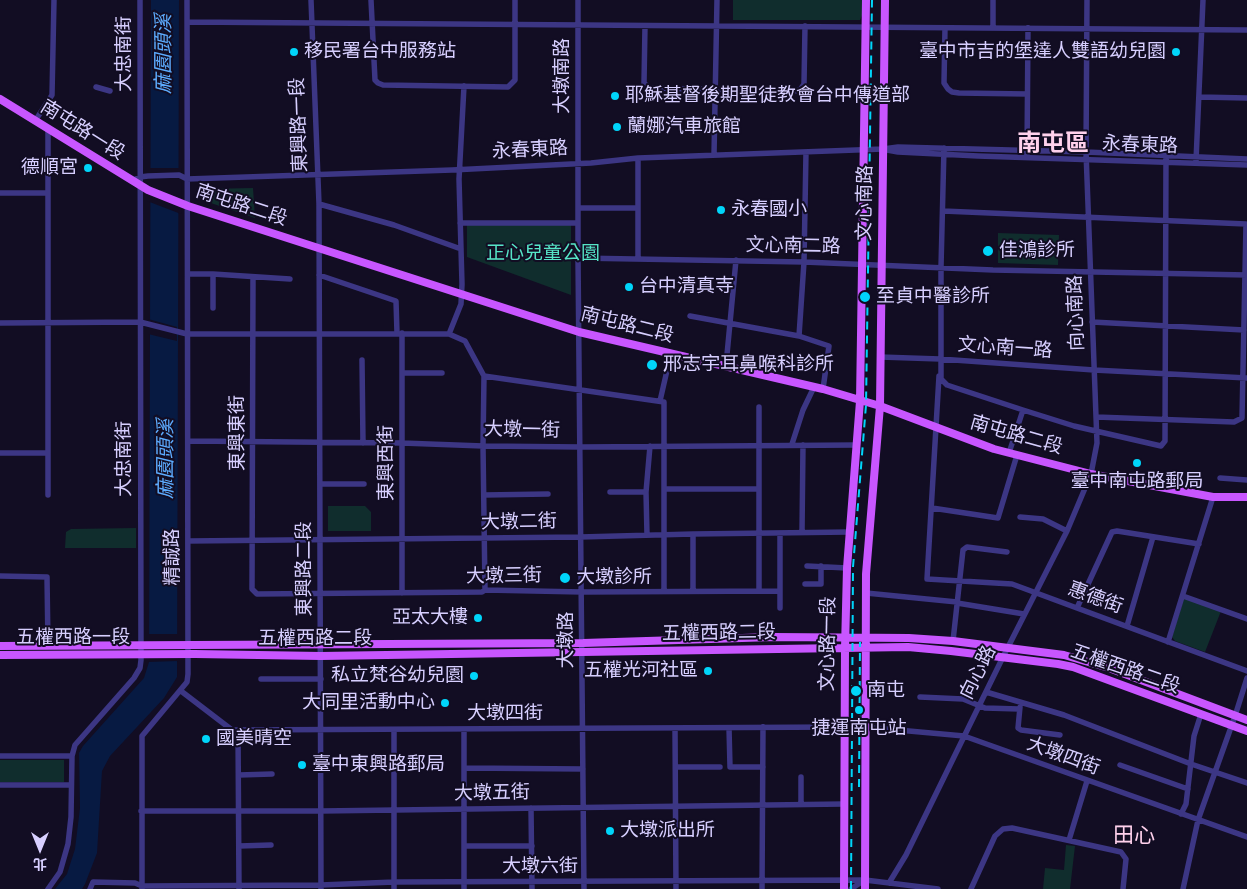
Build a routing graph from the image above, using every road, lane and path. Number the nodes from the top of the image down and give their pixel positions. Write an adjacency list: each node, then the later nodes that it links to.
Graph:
1 (54, 0): 38 (street)
2 (140, 0): 56 (street, 大忠南街)
3 (187, 0): 14 (street, 精誠路)
4 (311, 0): 15 (street, 東興路一段)
5 (371, 0): 16 (street)
6 (515, 0): 17 (street)
7 (578, 0): 18 (street, 大墩南路)
8 (717, 0): 20 (street)
9 (866, 0): 22 (main road, 文心南路)
10 (885, 0): 23 (main road, 文心南路)
11 (994, 0): 25 (street)
12 (1087, 0): 27 (street, 向心南路)
13 (1203, 0): 28 (street)
14 (187, 22): 15 (street); 57 (street, 精誠路)
15 (312, 22): 16 (street); 55 (street, 東興路一段)
16 (372, 24): 17 (street); 30 (street)
17 (515, 25): 18 (street); 30 (street)
18 (578, 25): 19 (street); 52 (street, 大墩南路)
19 (644, 26): 20 (street); 32 (street)
20 (716, 26): 21 (street); 32 (street)
21 (804, 26): 22 (street); 32 (street)
22 (866, 27): 23 (street); 41 (main road, 文心南路)
23 (884, 27): 24 (street); 40 (main road, 文心南路)
24 (945, 28): 25 (street); 34 (street)
25 (994, 28): 26 (street)
26 (1028, 28): 27 (street); 34 (street)
27 (1087, 29): 28 (street); 44 (street, 向心南路)
28 (1202, 30): 29 (street); 35 (street)
29 (1247, 30)
30 (464, 86): 54 (street)
31 (96, 87): 33 (street)
32 (716, 88): 46 (street)
33 (110, 91)
34 (1027, 94): 45 (street)
35 (1199, 97): 36 (street); 51 (street)
36 (1247, 98)
37 (0, 99): 38 (main road, 南屯路一段)
38 (35, 121): 39 (main road, 南屯路一段)
39 (48, 128): 58 (main road, 南屯路一段); 61 (street)
40 (883, 149): 41 (street, 永春東路); 42 (street, 永春東路); 79 (main road, 文心南路)
41 (864, 150): 43 (street, 永春東路); 78 (main road, 文心南路)
42 (944, 151): 45 (street, 永春東路); 67 (street)
43 (806, 152): 46 (street, 永春東路); 77 (street)
44 (1086, 152): 45 (street, 永春東路); 48 (street, 向心南路); 49 (street, 永春東路)
45 (1027, 154): 48 (street, 永春東路)
46 (714, 155): 47 (street, 永春東路)
47 (638, 158): 52 (street, 永春東路); 66 (street)
48 (1087, 159): 49 (street, 永春東路); 68 (street, 向心南路)
49 (1166, 159): 51 (street, 永春東路); 69 (street)
50 (1247, 159): 51 (street, 永春東路)
51 (1196, 160): 53 (street, 永春東路)
52 (578, 164): 54 (street, 永春東路); 65 (street, 大墩南路)
53 (1247, 165)
54 (460, 169): 55 (street, 永春東路); 70 (street)
55 (317, 174): 57 (street, 永春東路); 63 (street, 東興路一段)
56 (140, 177): 57 (street, 永春東路); 58 (street); 59 (street, 大忠南街)
57 (187, 179): 64 (street, 精誠路)
58 (132, 181): 59 (main road, 南屯路一段)
59 (144, 188): 62 (main road, 南屯路一段); 96 (street, 大忠南街)
60 (0, 193): 61 (street)
61 (48, 193): 95 (street)
62 (179, 202): 64 (main road, 南屯路二段)
63 (319, 204): 72 (street, 東興路一段); 73 (street)
64 (188, 206): 72 (main road, 南屯路二段); 83 (street, 精誠路)
65 (578, 208): 66 (street); 71 (street, 大墩南路)
66 (638, 208): 75 (street)
67 (942, 211): 68 (street); 80 (street)
68 (1089, 217): 69 (street); 81 (street, 向心南路)
69 (1166, 221): 82 (street); 86 (street)
70 (460, 223): 71 (street); 73 (street)
71 (578, 223): 74 (street, 大墩南路)
72 (318, 248): 85 (street, 東興路二段); 89 (main road, 南屯路二段)
73 (461, 249): 89 (street)
74 (578, 258): 75 (street, 文心南二路); 99 (street, 大墩南路)
75 (638, 259): 76 (street, 文心南二路)
76 (736, 260): 77 (street, 文心南二路); 92 (street)
77 (804, 262): 78 (street, 文心南二路); 105 (street)
78 (862, 264): 79 (street, 文心南二路); 121 (main road, 文心南路)
79 (882, 264): 80 (street, 文心南二路); 107 (main road, 文心南路)
80 (941, 267): 81 (street, 文心南二路); 108 (street)
81 (1091, 272): 82 (street, 文心南二路); 93 (street, 向心南路)
82 (1166, 273): 86 (street, 文心南二路); 97 (street)
83 (188, 274): 84 (street); 100 (street, 精誠路)
84 (213, 274): 87 (street); 90 (street)
85 (319, 275): 101 (street, 東興西街); 103 (street, 東興路二段)
86 (1246, 275): 98 (street)
87 (253, 276): 88 (street); 102 (street, 東興東街)
88 (290, 279)
89 (462, 294): 99 (main road, 南屯路二段); 104 (street)
90 (213, 308)
91 (690, 316): 92 (street)
92 (730, 322): 105 (street); 110 (street)
93 (1092, 322): 97 (street); 111 (street, 向心南路)
94 (0, 323): 95 (street)
95 (48, 323): 96 (street); 143 (street)
96 (143, 323): 100 (street); 207 (street, 大忠南街)
97 (1166, 326): 98 (street); 114 (street)
98 (1244, 330): 116 (street)
99 (579, 332): 106 (main road, 南屯路二段); 119 (street, 大墩路)
100 (184, 333): 102 (street); 129 (street, 精誠路)
101 (399, 333): 103 (street); 104 (street); 112 (street, 東興西街)
102 (253, 334): 103 (street); 130 (street, 東興東街)
103 (319, 334): 131 (street, 東興路二段)
104 (449, 334): 115 (street)
105 (799, 336): 118 (street)
106 (671, 353): 110 (main road, 南屯路二段); 120 (street)
107 (880, 357): 108 (street, 文心南一路); 122 (main road, 文心南路)
108 (940, 359): 111 (street, 文心南一路); 124 (street); 127 (street)
109 (362, 360): 132 (street)
110 (726, 366): 117 (main road, 南屯路二段)
111 (1094, 370): 114 (street, 文心南一路); 125 (street, 向心南路)
112 (402, 373): 113 (street); 133 (street, 東興西街)
113 (442, 373)
114 (1166, 374): 116 (street, 文心南一路); 126 (street)
115 (484, 376): 119 (street); 138 (street)
116 (1245, 378): 126 (street)
117 (814, 387): 118 (main road, 南屯路二段); 135 (street)
118 (823, 389): 121 (main road, 南屯路二段)
119 (580, 390): 120 (street); 141 (street, 大墩路)
120 (660, 401): 140 (street)
121 (860, 401): 122 (main road, 南屯路二段); 137 (main road, 文心路一段)
122 (880, 406): 127 (main road, 南屯路二段); 193 (main road, 文心路一段)
123 (759, 407): 134 (street)
124 (1023, 410): 128 (street); 144 (street)
125 (1096, 417): 126 (street); 128 (street, 向心南路)
126 (1166, 419): 128 (street)
127 (936, 428): 144 (main road, 南屯路二段); 159 (street)
128 (1096, 431): 145 (street, 向心南路)
129 (188, 441): 130 (street, 大墩一街); 175 (street, 精誠路)
130 (253, 442): 131 (street, 大墩一街); 173 (street, 東興東街)
131 (319, 442): 132 (street, 大墩一街); 148 (street, 東興路二段)
132 (363, 442): 133 (street, 大墩一街)
133 (402, 443): 138 (street, 大墩一街); 171 (street, 東興西街)
134 (759, 444): 135 (street, 大墩一街); 140 (street, 大墩一街); 150 (street)
135 (792, 444): 136 (street, 大墩一街)
136 (803, 444): 137 (street, 大墩一街); 162 (street)
137 (856, 444): 163 (main road, 文心路一段)
138 (483, 446): 141 (street, 大墩一街); 155 (street)
139 (650, 446): 140 (street, 大墩一街); 141 (street, 大墩一街); 153 (street)
140 (664, 446): 151 (street)
141 (581, 447): 169 (street, 大墩路)
142 (0, 453): 143 (street)
143 (48, 453): 156 (street)
144 (1013, 454): 145 (main road, 南屯路二段); 159 (street)
145 (1091, 474): 157 (main road, 南屯路二段); 161 (street, 向心路)
146 (1220, 478): 147 (street)
147 (1247, 480)
148 (320, 484): 149 (street); 174 (street, 東興路二段)
149 (364, 484)
150 (759, 488): 151 (street); 164 (street)
151 (664, 489): 168 (street)
152 (610, 492): 153 (street)
153 (646, 492): 167 (street)
154 (548, 494): 155 (street)
155 (484, 495): 172 (street)
156 (48, 496)
157 (1214, 497): 158 (main road, 南屯路二段); 176 (street)
158 (1247, 497)
159 (932, 508): 182 (street, 惠德街)
160 (1020, 517): 161 (street)
161 (1067, 531): 194 (street, 向心路)
162 (802, 532): 163 (street, 大墩二街); 165 (street, 大墩二街)
163 (850, 532): 180 (main road, 文心路一段)
164 (760, 533): 165 (street, 大墩二街); 166 (street, 大墩二街); 188 (street)
165 (780, 533): 189 (street)
166 (693, 534): 168 (street, 大墩二街); 187 (street)
167 (647, 535): 168 (street, 大墩二街); 169 (street, 大墩二街)
168 (664, 535): 186 (street)
169 (580, 537): 172 (street, 大墩二街); 190 (street, 大墩路)
170 (1153, 537): 176 (street); 198 (street); 201 (street)
171 (402, 538): 172 (street, 大墩二街); 174 (street, 大墩二街); 192 (street, 東興西街)
172 (484, 538): 185 (street)
173 (252, 540): 174 (street, 大墩二街); 175 (street, 大墩二街); 184 (street, 東興東街)
174 (320, 540): 191 (street, 東興路二段)
175 (188, 541): 208 (street, 精誠路)
176 (1199, 544): 195 (street)
177 (1008, 552): 182 (street)
178 (807, 566): 179 (street)
179 (821, 566): 180 (street); 183 (street)
180 (847, 568): 202 (main road, 文心路一段)
181 (0, 576): 211 (street)
182 (960, 581): 194 (street, 惠德街); 196 (street)
183 (805, 584)
184 (252, 589): 191 (street, 大墩三街)
185 (485, 590): 190 (street, 大墩三街); 192 (street, 大墩三街)
186 (664, 591): 187 (street, 大墩三街); 190 (street, 大墩三街)
187 (693, 591): 188 (street, 大墩三街)
188 (759, 591): 189 (street, 大墩三街)
189 (780, 591): 197 (street)
190 (582, 592): 206 (street, 大墩路)
191 (321, 593): 192 (street, 大墩三街); 209 (street, 東興路二段)
192 (402, 593)
193 (866, 593): 196 (street); 203 (main road, 文心路一段)
194 (1035, 593): 198 (street, 惠德街); 199 (street, 向心路)
195 (1183, 596): 200 (street); 205 (street)
196 (957, 602): 199 (street); 204 (street)
197 (780, 608)
198 (1077, 608): 201 (street, 惠德街)
199 (1024, 614): 214 (street, 向心路)
200 (1247, 619)
201 (1126, 626): 205 (street, 惠德街)
202 (845, 637): 203 (main road, 五權西路二段); 206 (main road, 五權西路二段); 212 (main road, 文心路一段)
203 (865, 637): 204 (main road, 五權西路二段); 213 (main road, 文心路一段)
204 (953, 641): 214 (main road, 五權西路二段)
205 (1168, 642): 221 (street, 惠德街)
206 (583, 643): 209 (main road, 五權西路二段); 215 (street, 大墩路)
207 (144, 644): 208 (main road, 五權西路二段); 211 (main road, 五權西路一段); 216 (street, 大忠南街)
208 (184, 644): 209 (main road, 五權西路二段); 217 (street, 精誠路)
209 (321, 645): 219 (street, 東興路二段)
210 (0, 646): 211 (main road, 五權西路一段)
211 (48, 646)
212 (845, 648): 213 (main road, 五權西路二段); 215 (main road, 五權西路二段); 235 (main road, 文心路一段)
213 (865, 648): 220 (main road, 五權西路二段); 237 (main road, 文心路一段)
214 (1008, 649): 220 (street, 向心路); 232 (main road, 五權西路二段)
215 (583, 653): 219 (main road, 五權西路二段); 240 (street, 大墩路)
216 (144, 654): 217 (main road, 五權西路二段); 218 (main road, 五權西路一段); 249 (street, 大忠南街)
217 (184, 654): 219 (main road, 五權西路二段); 225 (street, 精誠路)
218 (0, 655)
219 (321, 656): 224 (street, 東興路二段)
220 (1003, 657): 226 (street, 向心路); 231 (main road, 五權西路二段)
221 (1247, 671)
222 (1247, 678): 232 (street)
223 (261, 679): 224 (street)
224 (321, 679): 242 (street, 東興路二段)
225 (181, 691): 241 (street, 大墩四街); 274 (street, 精誠路)
226 (986, 692): 228 (street); 229 (street, 向心路)
227 (920, 697): 229 (street)
228 (1020, 702): 230 (street); 250 (street)
229 (980, 705): 230 (street); 247 (street, 向心路)
230 (1019, 709): 246 (street)
231 (1201, 714): 234 (main road, 五權西路二段); 250 (street)
232 (1236, 716): 233 (main road, 五權西路二段); 234 (street)
233 (1247, 720)
234 (1231, 725): 245 (main road, 五權西路二段); 257 (street)
235 (843, 726): 236 (street, 大墩四街); 267 (main road, 文心路一段)
236 (762, 727): 239 (street, 大墩四街); 254 (street)
237 (865, 727): 247 (street, 大墩四街); 285 (main road, 文心路一段)
238 (675, 728): 239 (street, 大墩四街); 240 (street, 大墩四街); 252 (street)
239 (730, 728): 254 (street)
240 (583, 729): 244 (street, 大墩四街); 256 (street, 大墩路)
241 (238, 730): 242 (street, 大墩四街); 258 (street)
242 (321, 730): 243 (street, 大墩四街); 276 (street, 東興路二段)
243 (394, 730): 244 (street, 大墩四街); 273 (street)
244 (464, 730): 255 (street)
245 (1247, 731)
246 (1060, 735)
247 (964, 736): 261 (street, 大墩四街); 294 (street, 向心路)
248 (0, 756): 249 (street)
249 (72, 756): 264 (street, 大忠南街)
250 (1190, 764): 257 (street); 265 (street)
251 (1120, 765): 265 (street)
252 (676, 767): 253 (street); 269 (street)
253 (720, 767)
254 (762, 767): 268 (street)
255 (464, 768): 256 (street); 272 (street)
256 (582, 769): 270 (street, 大墩路)
257 (1215, 772): 262 (street); 278 (street)
258 (239, 774): 259 (street); 275 (street)
259 (272, 774)
260 (801, 777): 266 (street)
261 (1087, 781): 277 (street, 大墩四街); 280 (street)
262 (1247, 782)
263 (0, 785): 264 (street)
264 (71, 785): 299 (street, 大忠南街)
265 (1188, 789): 277 (street)
266 (801, 804): 267 (street, 大墩五街); 268 (street, 大墩五街)
267 (844, 804): 295 (main road, 文心路一段)
268 (762, 805): 269 (street, 大墩五街); 293 (street)
269 (676, 806): 270 (street, 大墩五街); 291 (street)
270 (583, 807): 271 (street, 大墩五街); 290 (street, 大墩路)
271 (531, 808): 272 (street, 大墩五街); 284 (street)
272 (464, 809): 273 (street, 大墩五街); 283 (street)
273 (394, 810): 276 (street, 大墩五街); 286 (street)
274 (142, 811): 275 (street, 大墩五街); 298 (street, 精誠路)
275 (239, 811): 276 (street, 大墩五街); 282 (street)
276 (321, 811): 297 (street, 東興路二段)
277 (1181, 814): 278 (street, 大墩四街)
278 (1198, 820): 279 (street, 大墩四街); 314 (street)
279 (1247, 837)
280 (1069, 840): 312 (street); 313 (street)
281 (271, 845): 282 (street)
282 (239, 846): 296 (street)
283 (464, 846): 284 (street); 288 (street)
284 (532, 846): 289 (street)
285 (865, 880): 294 (street, 大墩六街); 295 (street, 大墩六街); 309 (street); 310 (main road, 文心路一段)
286 (394, 882): 287 (street, 大墩六街); 297 (street, 大墩六街); 301 (street)
287 (428, 882): 288 (street, 大墩六街); 302 (street)
288 (464, 882): 289 (street, 大墩六街); 303 (street)
289 (532, 882): 290 (street, 大墩六街); 304 (street)
290 (584, 882): 291 (street, 大墩六街); 305 (street, 大墩路)
291 (676, 882): 292 (street, 大墩六街); 306 (street)
292 (718, 882): 293 (street, 大墩六街); 307 (street)
293 (762, 882): 295 (street, 大墩六街); 308 (street)
294 (890, 883): 311 (street, 大墩六街)
295 (844, 885)
296 (239, 887): 297 (street, 大墩六街); 298 (street, 大墩六街)
297 (321, 887)
298 (142, 888): 300 (street, 大墩六街)
299 (48, 889)
300 (90, 889)
301 (394, 889)
302 (428, 889)
303 (464, 889)
304 (532, 889)
305 (584, 889)
306 (676, 889)
307 (718, 889)
308 (762, 889)
309 (852, 889)
310 (865, 889)
311 (938, 889)
312 (971, 889)
313 (1123, 889)
314 (1183, 889)

